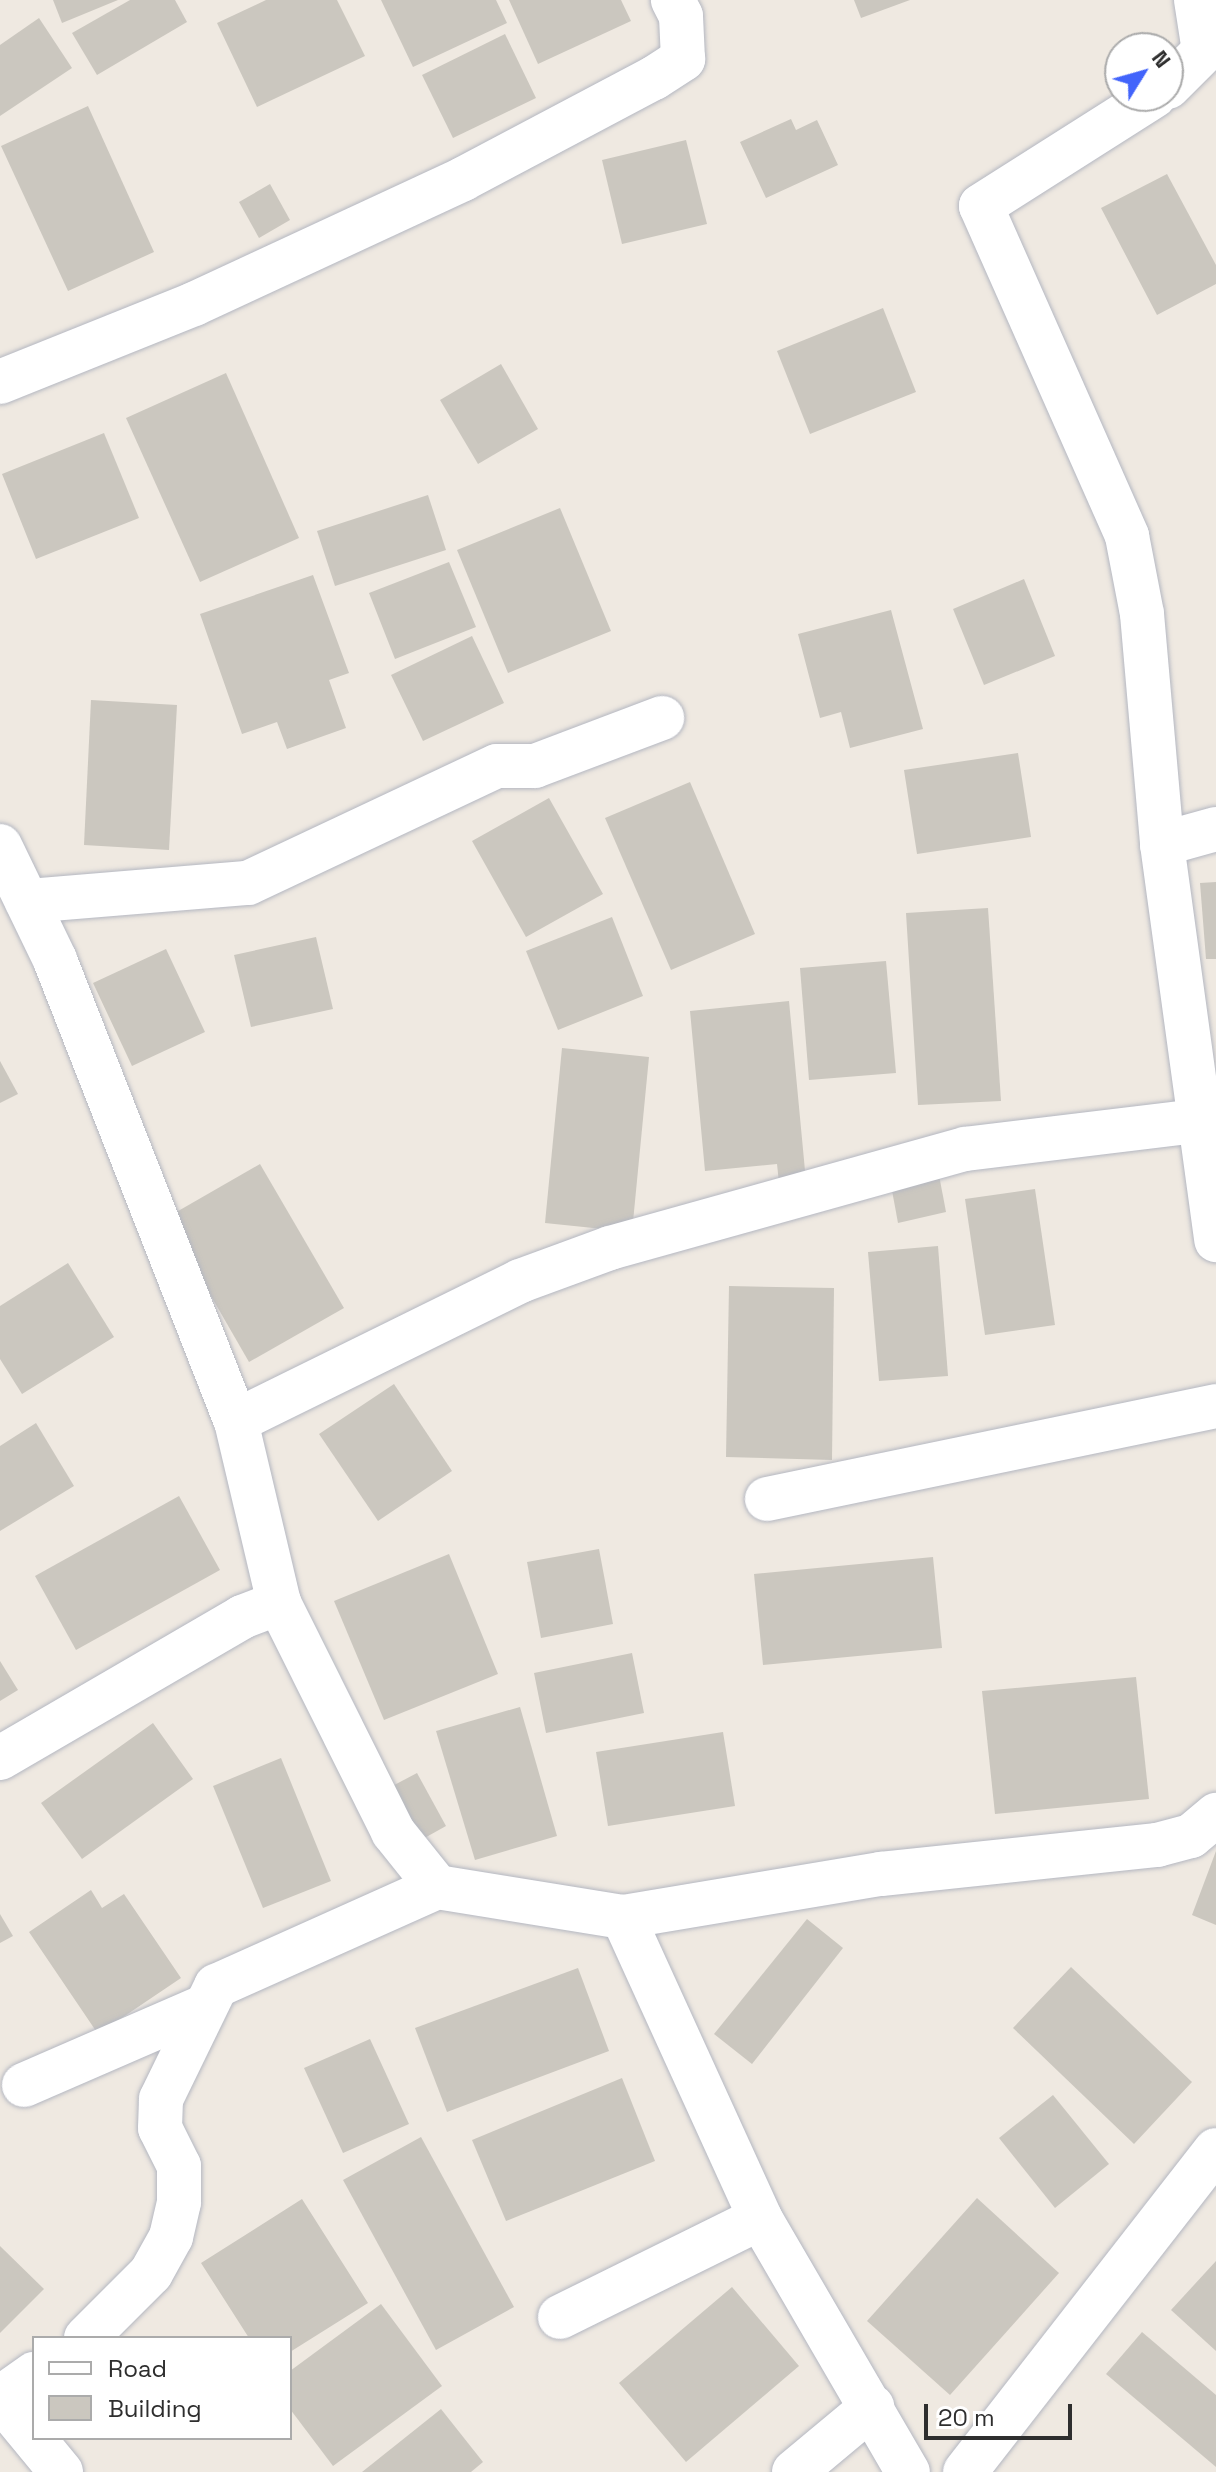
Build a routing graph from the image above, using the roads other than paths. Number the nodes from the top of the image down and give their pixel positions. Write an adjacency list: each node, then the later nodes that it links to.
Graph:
1 (673, 0): 6 (street)
2 (1196, 0): 3 (street)
3 (1210, 48): 4 (street)
4 (1184, 72)
5 (1129, 112): 9 (street)
6 (0, 382)
7 (662, 718): 11 (street)
8 (1216, 829): 9 (street)
9 (1162, 844): 12 (street)
10 (0, 846): 11 (street)
11 (27, 901): 15 (street)
12 (1197, 1121): 13 (street); 15 (street)
13 (1216, 1240)
14 (1216, 1406): 16 (street)
15 (236, 1421): 17 (street)
16 (767, 1499)
17 (279, 1603): 18 (street); 20 (street)
18 (0, 1758)
19 (1216, 1815): 21 (street)
20 (437, 1887): 21 (street); 22 (street)
21 (623, 1917): 25 (street)
22 (203, 2007): 23 (street); 27 (street)
23 (24, 2085)
24 (1216, 2150): 36 (street)
25 (760, 2218): 26 (street); 30 (street)
26 (560, 2317)
27 (88, 2336)
28 (32, 2375): 29 (street)
29 (0, 2398): 31 (street)
30 (872, 2407): 34 (street); 35 (street)
31 (32, 2437)
32 (35, 2440): 33 (street)
33 (61, 2472)
34 (794, 2472)
35 (908, 2472)
36 (965, 2472)

